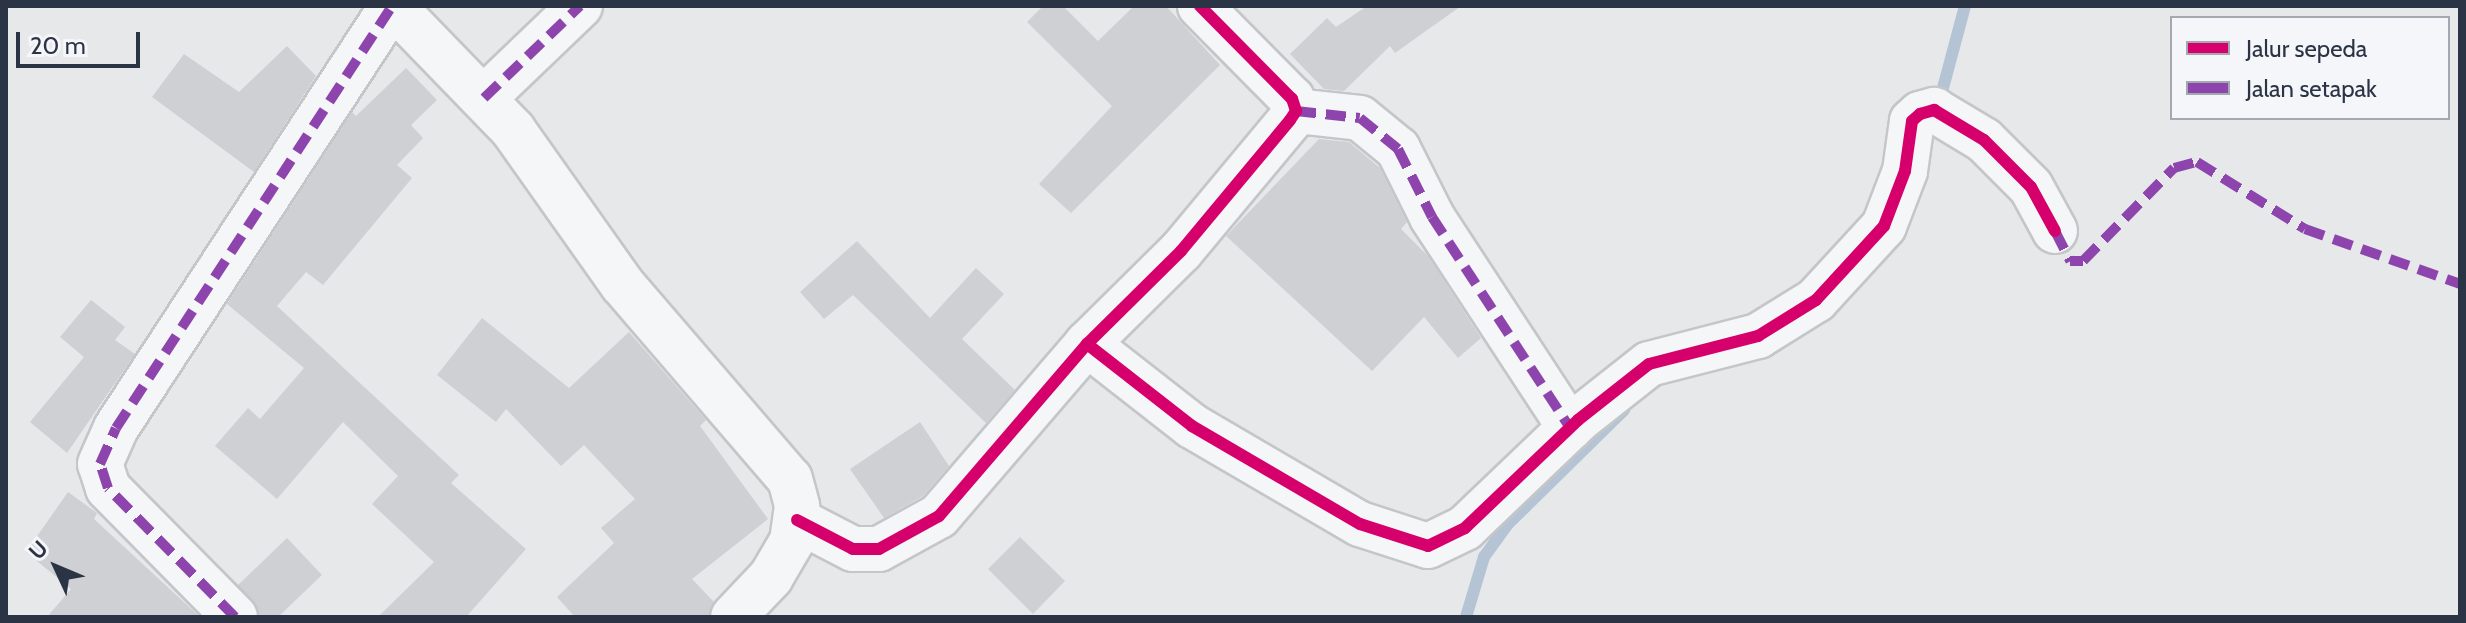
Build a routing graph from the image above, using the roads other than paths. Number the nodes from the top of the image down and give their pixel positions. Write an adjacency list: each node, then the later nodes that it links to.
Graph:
1 (392, 6): 4 (street); 10 (street)
2 (580, 6): 4 (street)
3 (1200, 6): 5 (street)
4 (484, 98): 9 (street)
5 (1296, 111): 7 (street); 8 (street)
6 (2055, 231): 8 (street)
7 (1087, 344): 8 (street); 9 (street)
8 (1570, 428)
9 (797, 520): 11 (street)
10 (235, 617)
11 (733, 617)

